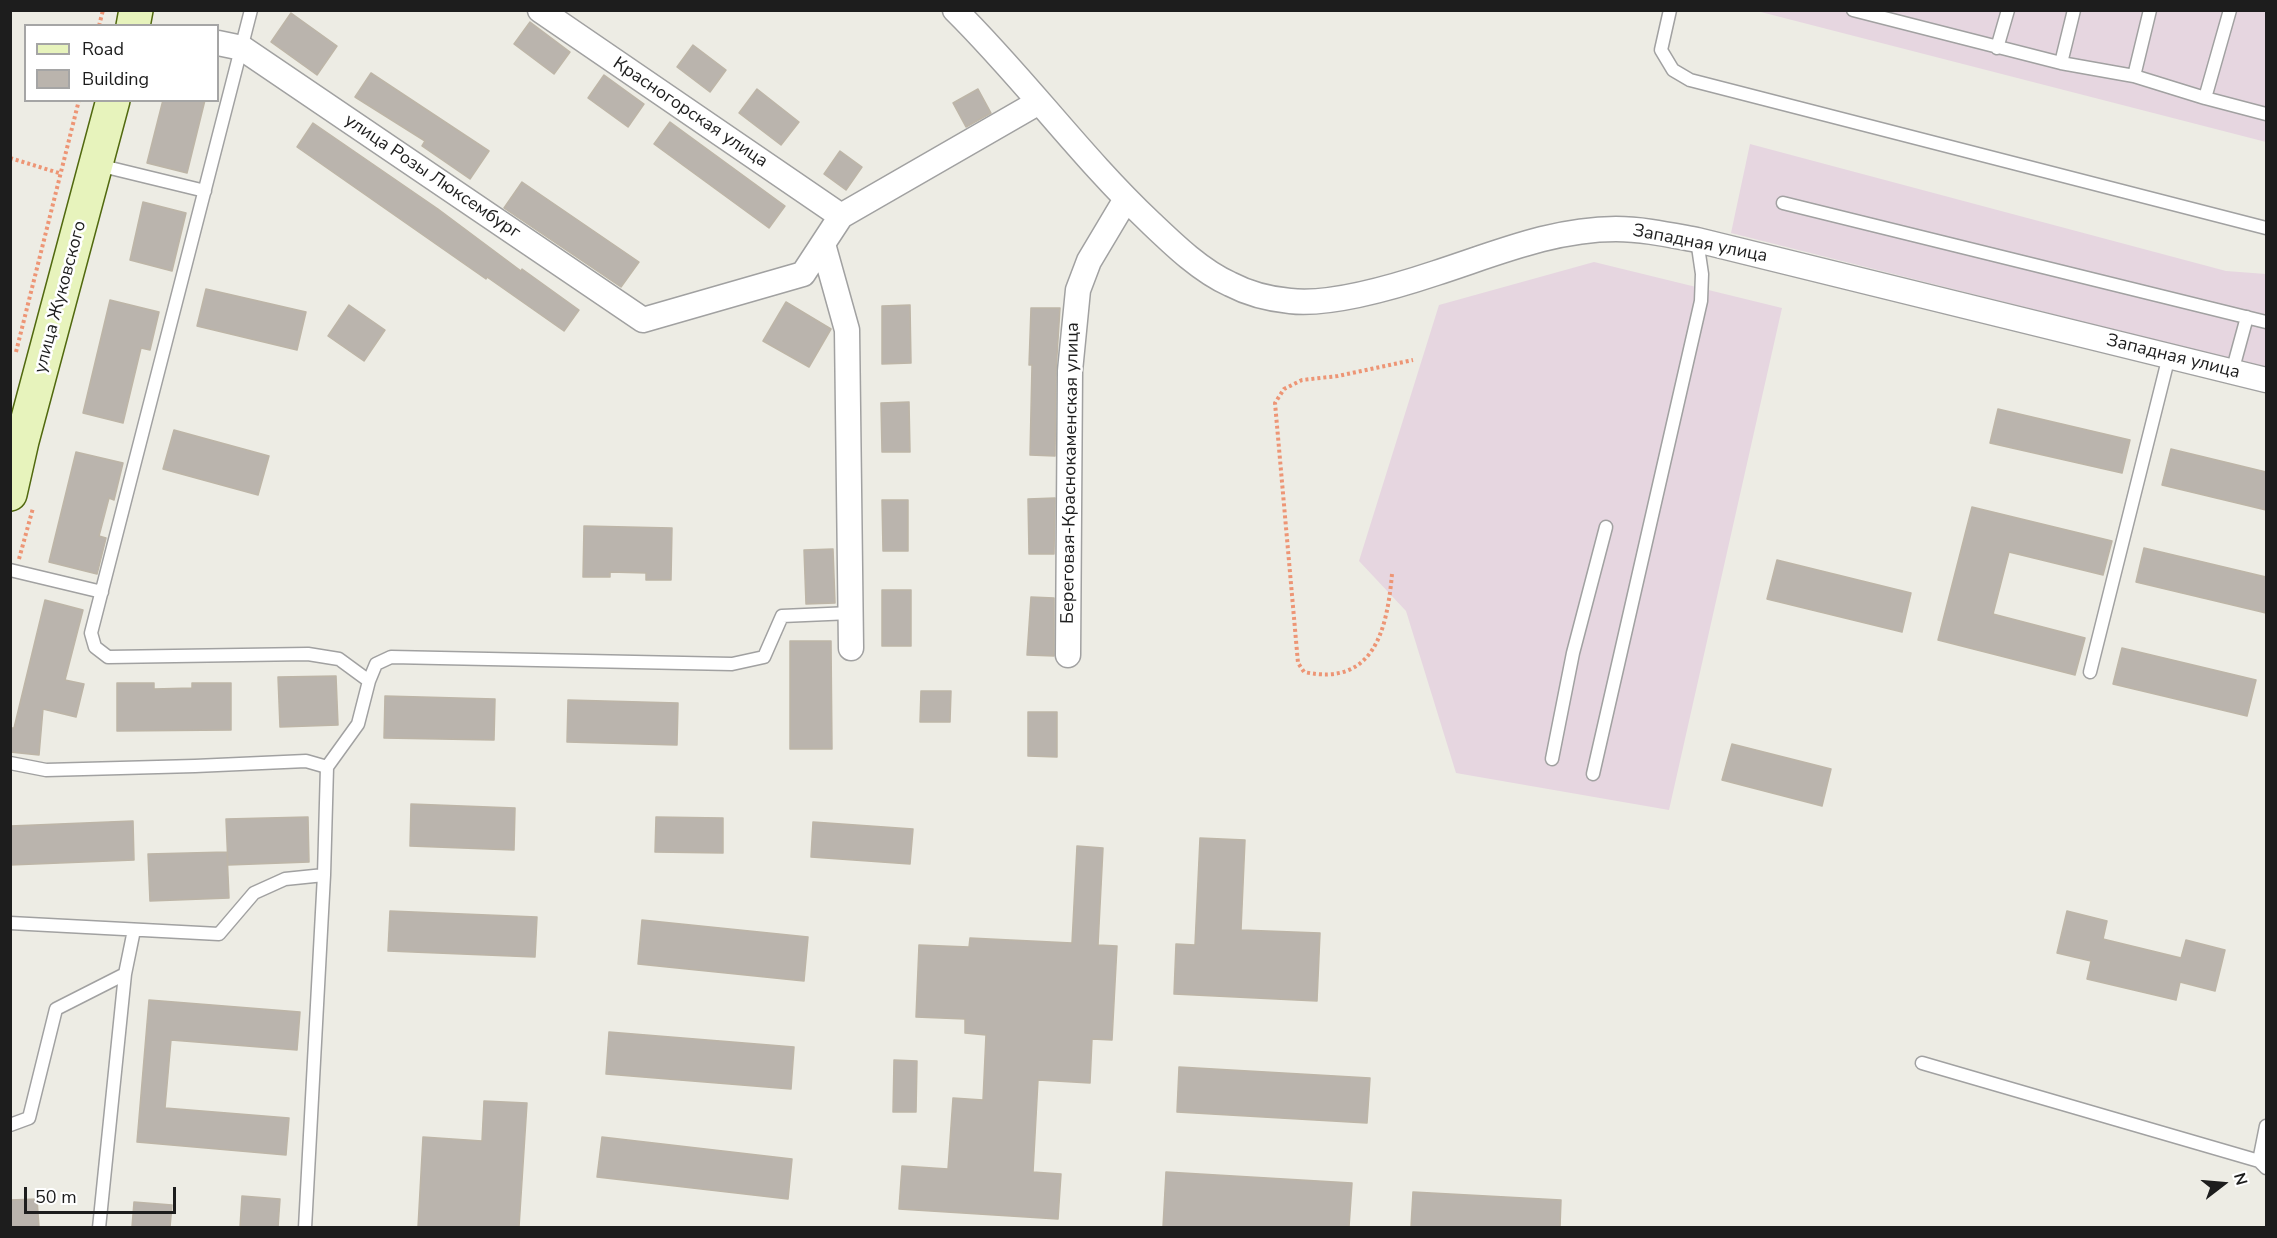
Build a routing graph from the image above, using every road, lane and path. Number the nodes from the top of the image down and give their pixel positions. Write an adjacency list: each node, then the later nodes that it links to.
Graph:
1 (251, 10): 11 (lane)
2 (540, 10): 26 (street, Красногорская улица)
3 (955, 10): 18 (street)
4 (1670, 10): 27 (lane)
5 (1853, 10): 12 (lane)
6 (2007, 10): 12 (lane)
7 (2074, 10): 13 (lane)
8 (2150, 10): 14 (lane)
9 (2230, 10): 15 (lane)
10 (219, 43): 11 (street, улица Розы Люксембург)
11 (242, 48): 23 (lane); 29 (street, улица Розы Люксембург)
12 (1997, 48): 13 (lane)
13 (2061, 63): 14 (lane)
14 (2134, 76): 15 (lane)
15 (2205, 98): 19 (lane)
16 (78, 102): 22 (path)
17 (112, 102): 21 (street, улица Жуковского)
18 (1039, 102): 24 (street); 26 (street)
19 (2266, 114)
20 (10, 158): 22 (path)
21 (96, 164): 23 (lane); 37 (street, улица Жуковского)
22 (59, 173): 32 (path)
23 (205, 190): 41 (lane)
24 (1126, 199): 28 (street, Западная улица); 44 (street, Береговая-Краснокаменская улица)
25 (1783, 203): 30 (lane)
26 (841, 216): 29 (street)
27 (2266, 228)
28 (1696, 240): 33 (street, Западная улица); 50 (lane)
29 (823, 244): 42 (street)
30 (2247, 317): 31 (lane); 35 (lane)
31 (2266, 322)
32 (16, 353)
33 (2169, 356): 35 (street, Западная улица); 45 (lane)
34 (1413, 360): 40 (path)
35 (2232, 372): 36 (street, Западная улица)
36 (2266, 380)
37 (10, 494)
38 (1606, 527): 47 (lane)
39 (10, 570): 41 (lane)
40 (1392, 574)
41 (102, 592): 46 (lane)
42 (851, 613): 43 (street); 46 (lane)
43 (851, 648)
44 (1068, 655)
45 (2090, 672)
46 (369, 681): 49 (lane)
47 (1552, 759)
48 (10, 763): 49 (lane)
49 (327, 767): 51 (lane)
50 (1593, 774)
51 (324, 875): 53 (lane); 60 (lane)
52 (10, 923): 53 (lane)
53 (134, 930): 54 (lane)
54 (125, 974): 56 (lane); 59 (lane)
55 (1922, 1063): 58 (lane)
56 (10, 1125)
57 (2266, 1126): 58 (lane)
58 (2263, 1164)
59 (99, 1227)
60 (305, 1227)

